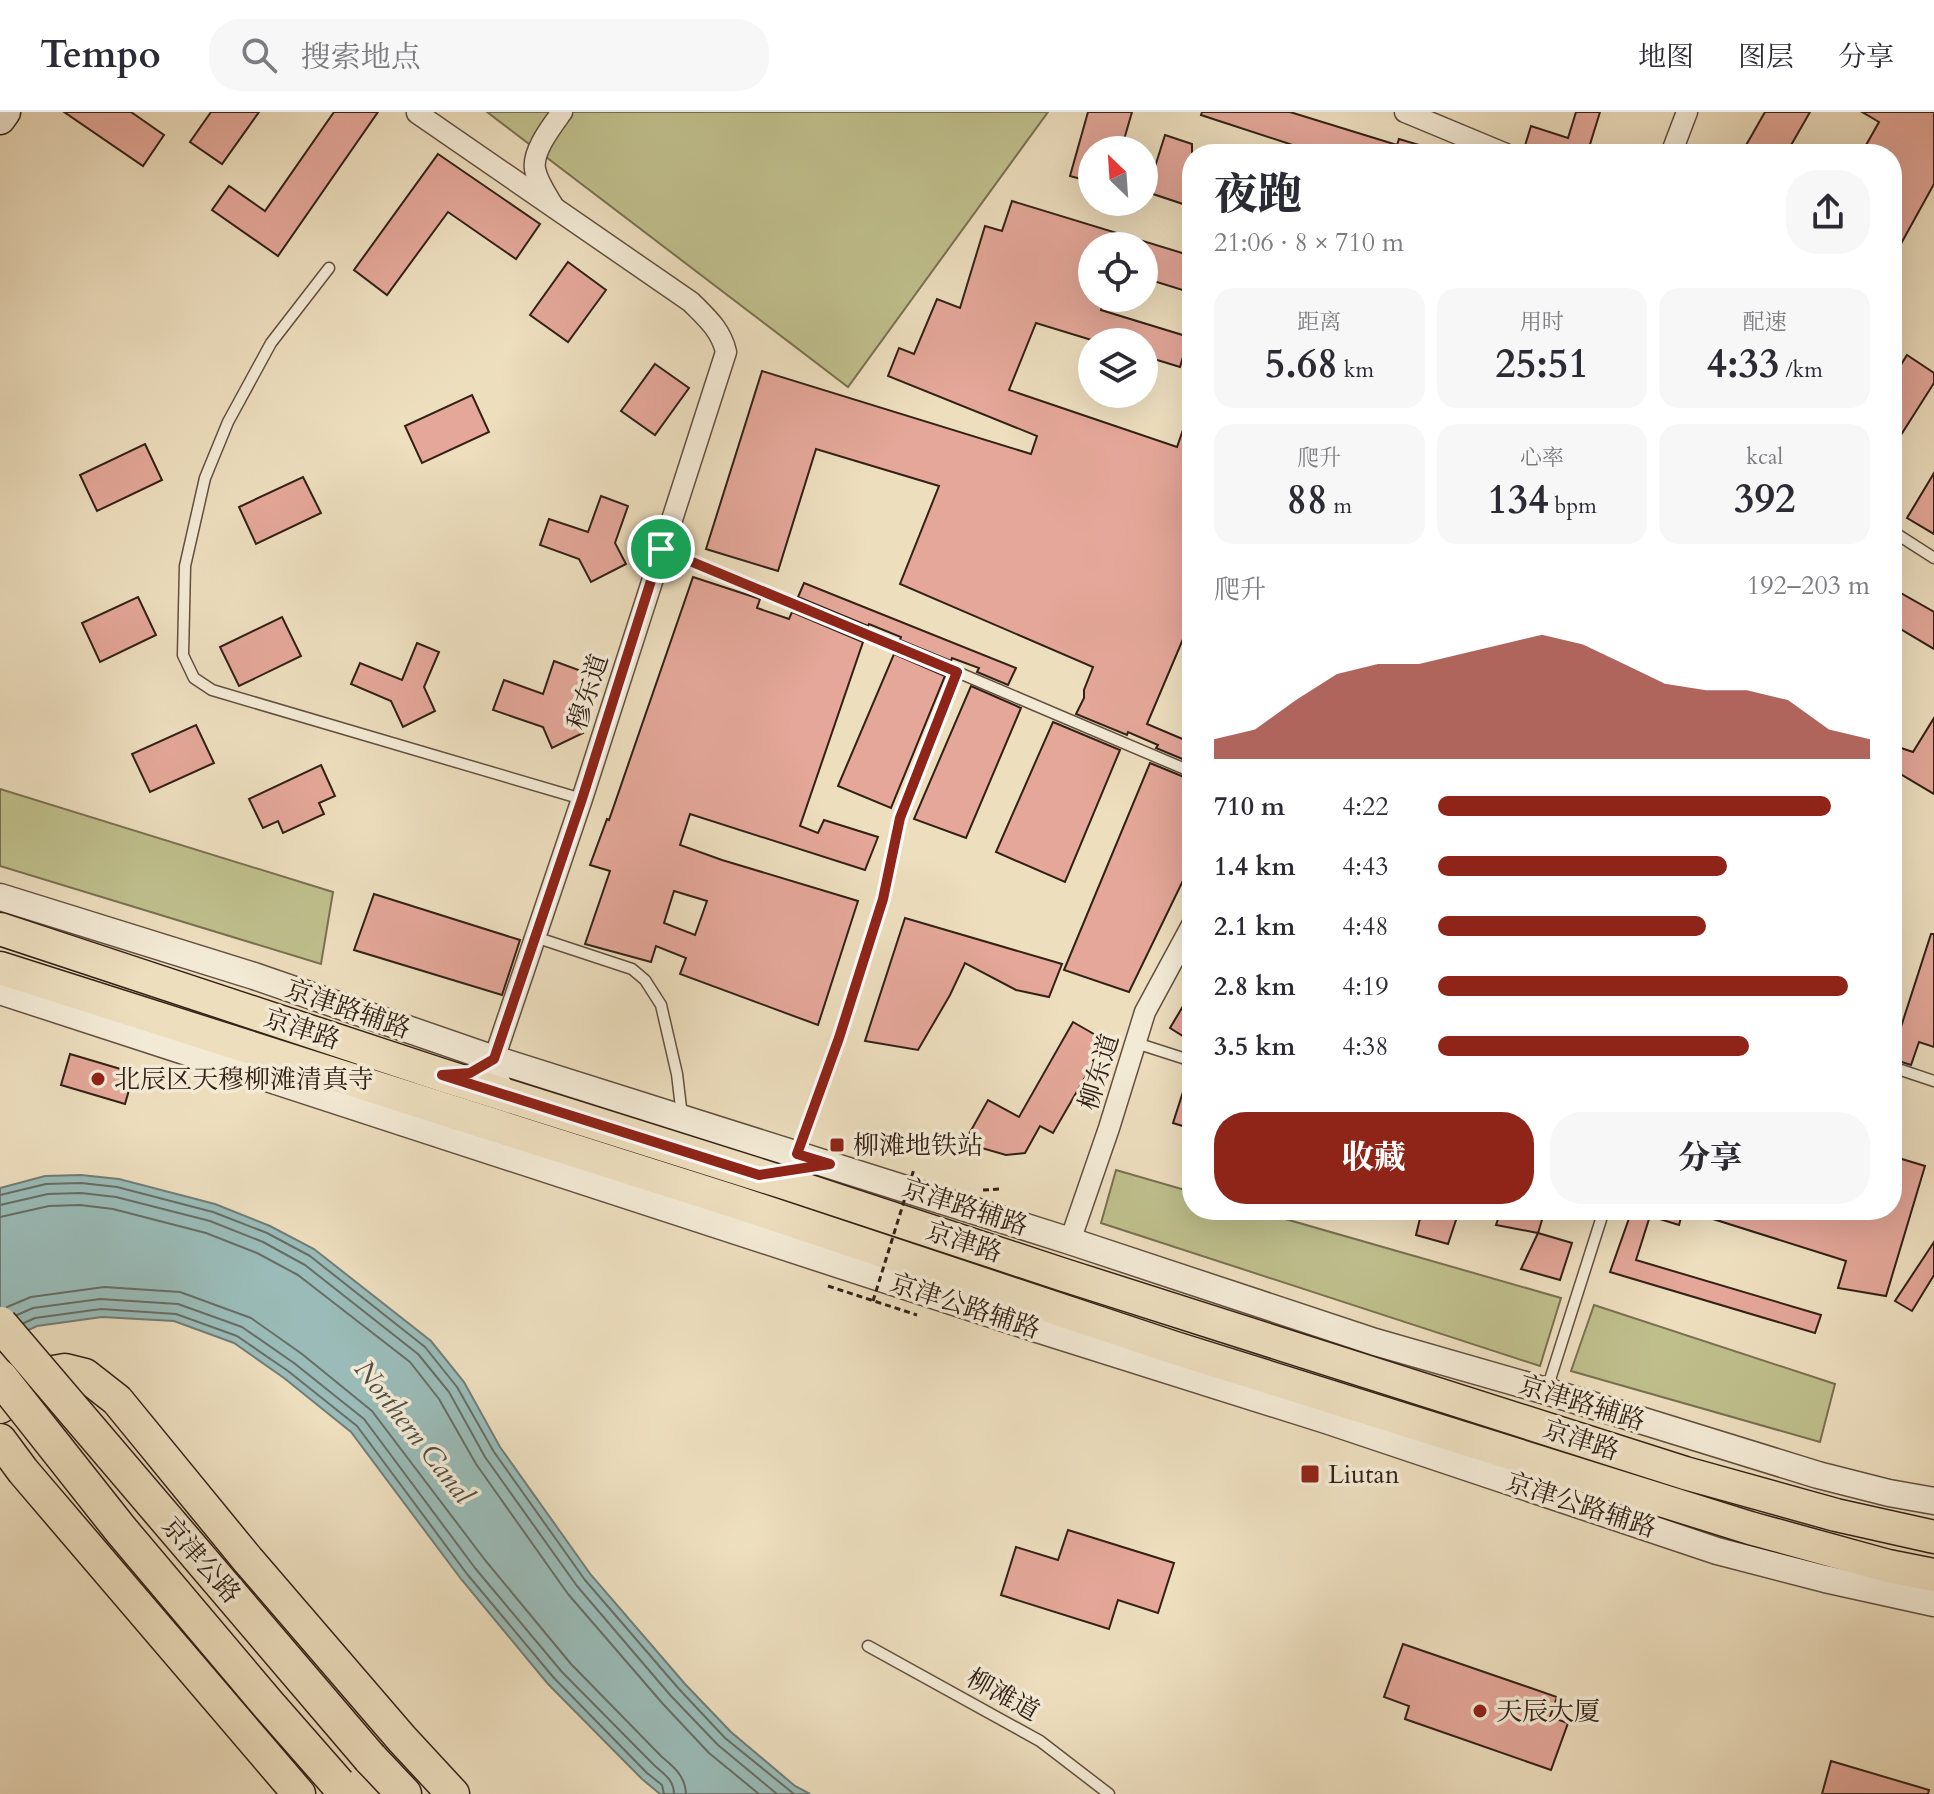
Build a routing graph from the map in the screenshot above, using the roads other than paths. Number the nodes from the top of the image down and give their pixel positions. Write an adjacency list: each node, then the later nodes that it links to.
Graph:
1 (5, 112): 6 (main road)
2 (562, 112): 9 (street)
3 (1405, 112): 7 (street)
4 (1687, 112): 8 (street)
5 (417, 113): 9 (street)
6 (0, 119)
7 (1482, 144)
8 (1675, 144)
9 (554, 208): 12 (street, 穆东道)
10 (329, 268): 16 (lane)
11 (1902, 537): 13 (lane)
12 (661, 549): 14 (lane); 16 (street, 穆东道)
13 (1934, 558)
14 (957, 672): 15 (lane); 31 (lane)
15 (1182, 768)
16 (582, 799): 19 (street, 穆东道)
17 (0, 897): 25 (street, 京津路辅路)
18 (0, 929): 27 (main road, 京津路)
19 (535, 937): 25 (street, 穆东道); 30 (lane)
20 (1182, 944): 23 (street, 柳东道)
21 (0, 968): 32 (main road, 京津路)
22 (0, 991): 32 (street, 京津公路辅路)
23 (1136, 1043): 24 (lane); 34 (street, 柳东道)
24 (1182, 1058)
25 (494, 1059): 27 (street); 29 (street); 30 (street, 京津路辅路)
26 (1902, 1070): 28 (lane)
27 (442, 1075): 29 (main road, 京津路)
28 (1934, 1081)
29 (510, 1097): 31 (main road, 京津路)
30 (682, 1118): 31 (street, 京津路辅路)
31 (783, 1170): 34 (street, 京津路辅路); 41 (main road, 京津路)
32 (732, 1215): 42 (main road, 京津路); 43 (street, 京津公路辅路)
33 (1601, 1220): 37 (lane)
34 (1070, 1241): 37 (street, 京津路辅路)
35 (0, 1324): 47 (highway, 京津公路, bridge)
36 (0, 1377): 45 (highway, 京津公路, bridge)
37 (1546, 1391): 40 (street, 京津路辅路)
38 (0, 1407): 48 (main road)
39 (0, 1440): 46 (main road)
40 (1934, 1501)
41 (1934, 1537)
42 (1934, 1575)
43 (1934, 1603)
44 (868, 1646): 49 (lane, 柳滩道)
45 (343, 1789)
46 (299, 1794)
47 (404, 1794)
48 (453, 1794)
49 (1109, 1794)

